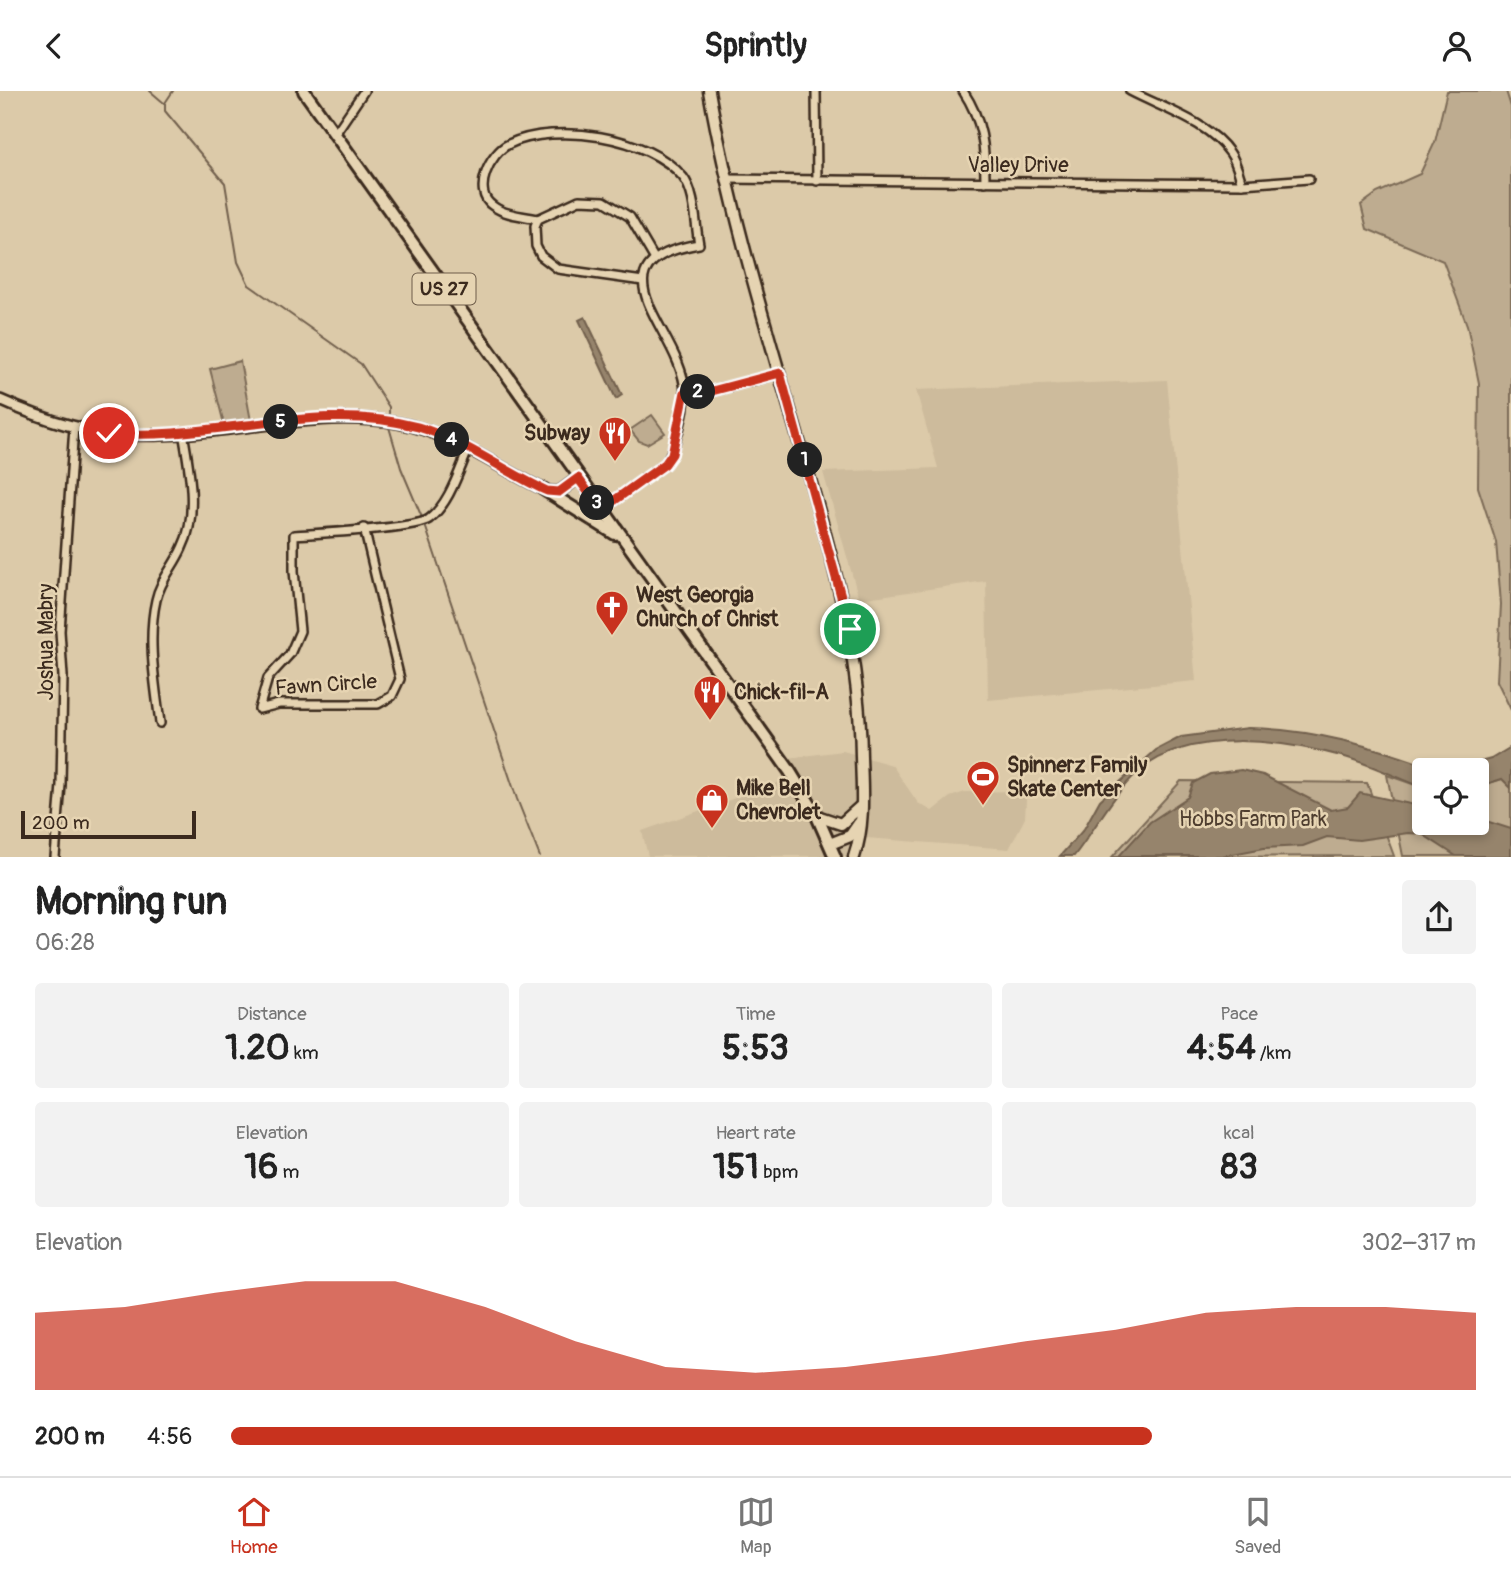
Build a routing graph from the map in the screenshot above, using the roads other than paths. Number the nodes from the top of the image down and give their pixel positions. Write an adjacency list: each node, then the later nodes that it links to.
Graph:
1 (304, 91): 7 (main road, US 27)
2 (365, 91): 7 (street)
3 (709, 91): 9 (main road)
4 (816, 91): 10 (street)
5 (963, 91): 11 (street)
6 (1130, 91): 12 (street)
7 (335, 134): 22 (main road, US 27)
8 (1309, 179): 12 (street, Valley Drive)
9 (727, 180): 10 (street, Valley Drive); 16 (main road)
10 (817, 181): 11 (street, Valley Drive)
11 (985, 182): 12 (street, Valley Drive)
12 (1242, 184)
13 (538, 219): 14 (street); 14 (street); 15 (street)
14 (654, 258): 15 (street)
15 (643, 281): 17 (street)
16 (780, 373): 17 (street); 28 (main road)
17 (685, 392): 24 (street)
18 (0, 400): 19 (street)
19 (74, 427): 20 (street); 32 (street, Joshua Mabry)
20 (183, 432): 21 (street); 27 (street)
21 (469, 447): 23 (street); 25 (street, Fawn Circle)
22 (578, 478): 23 (street); 24 (main road, US 27)
23 (543, 489): 26 (main road)
24 (601, 510): 26 (main road, US 27)
25 (364, 528): 25 (street, Fawn Circle)
26 (621, 537): 29 (main road, US 27)
27 (160, 723)
28 (862, 806): 29 (main road); 30 (main road)
29 (817, 816): 31 (main road, US 27)
30 (858, 829): 31 (main road); 34 (main road)
31 (830, 844): 33 (main road, US 27)
32 (55, 856)
33 (835, 856)
34 (854, 856)

